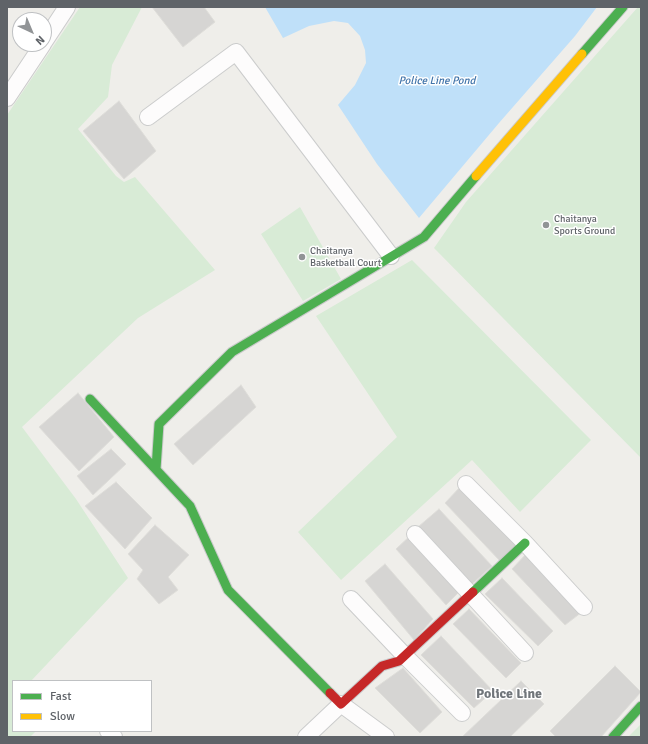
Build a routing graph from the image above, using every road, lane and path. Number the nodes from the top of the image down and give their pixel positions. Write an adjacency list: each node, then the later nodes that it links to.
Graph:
1 (67, 7): 3 (street)
2 (623, 7): 7 (street)
3 (52, 30)
4 (37, 52): 5 (street)
5 (7, 98)
6 (148, 117): 7 (street)
7 (392, 256): 9 (street)
8 (90, 399): 9 (street)
9 (156, 469): 18 (street)
10 (466, 484): 12 (street)
11 (415, 534): 13 (street)
12 (525, 544): 13 (street); 15 (street)
13 (471, 595): 16 (street); 17 (street)
14 (351, 599): 17 (street)
15 (584, 607)
16 (526, 653)
17 (405, 656): 18 (street); 20 (street)
18 (341, 704): 21 (street); 22 (street)
19 (641, 706): 23 (street)
20 (462, 713)
21 (306, 737)
22 (386, 737)
23 (613, 737)

